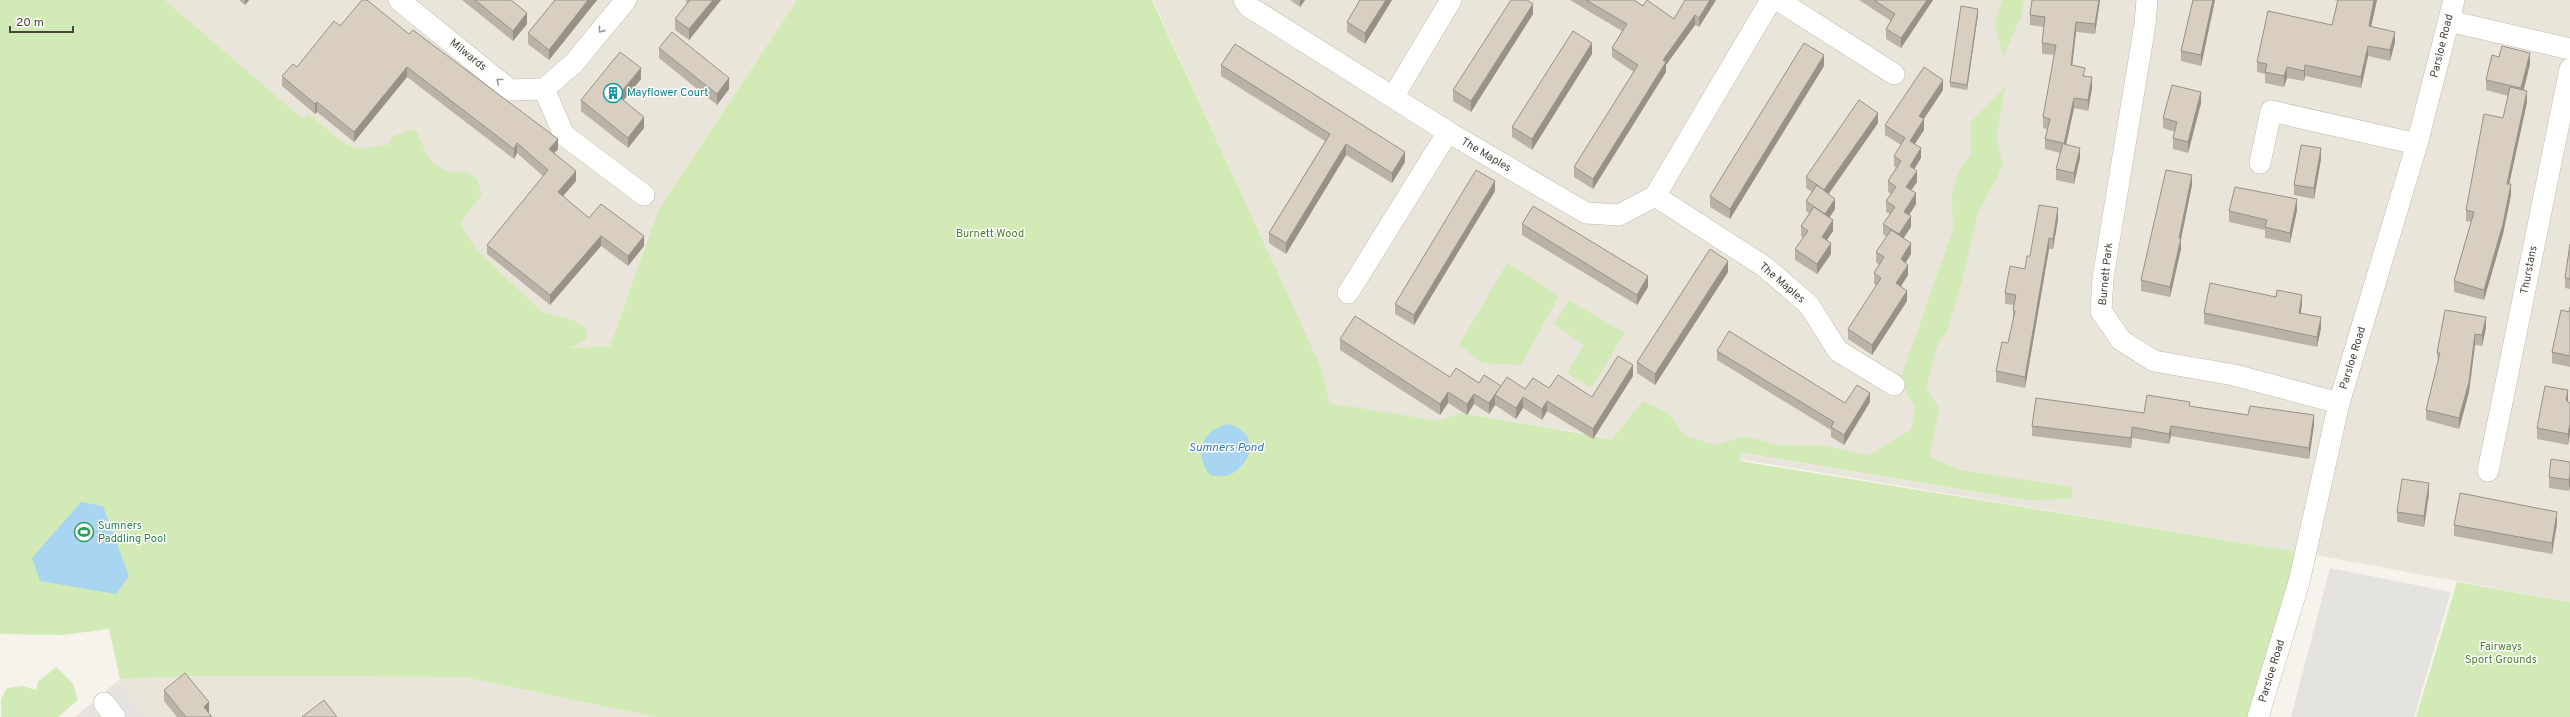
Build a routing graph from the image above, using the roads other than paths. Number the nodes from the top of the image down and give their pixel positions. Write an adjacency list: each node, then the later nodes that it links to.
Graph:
1 (399, 0): 13 (street, Milwards, one-way to 1)
2 (626, 0): 13 (street, one-way to 13)
3 (1244, 0): 14 (street, The Maples)
4 (1451, 0): 14 (street)
5 (1771, 0): 19 (street)
6 (1778, 0): 12 (street)
7 (2147, 0): 22 (street, Burnett Park)
8 (2454, 0): 9 (street, Parsloe Road)
9 (2449, 21): 10 (street); 16 (street, Parsloe Road)
10 (2570, 48)
11 (2570, 68): 23 (street, Thurstans)
12 (1894, 74)
13 (544, 89): 18 (street)
14 (1392, 97): 15 (street, The Maples)
15 (1448, 132): 19 (street, The Maples); 20 (street)
16 (2417, 144): 17 (street); 22 (street, Parsloe Road)
17 (2260, 163)
18 (644, 195)
19 (1655, 196): 21 (street, The Maples)
20 (1348, 293)
21 (1894, 385)
22 (2339, 403): 24 (street, Parsloe Road)
23 (2488, 471)
24 (2258, 717)

